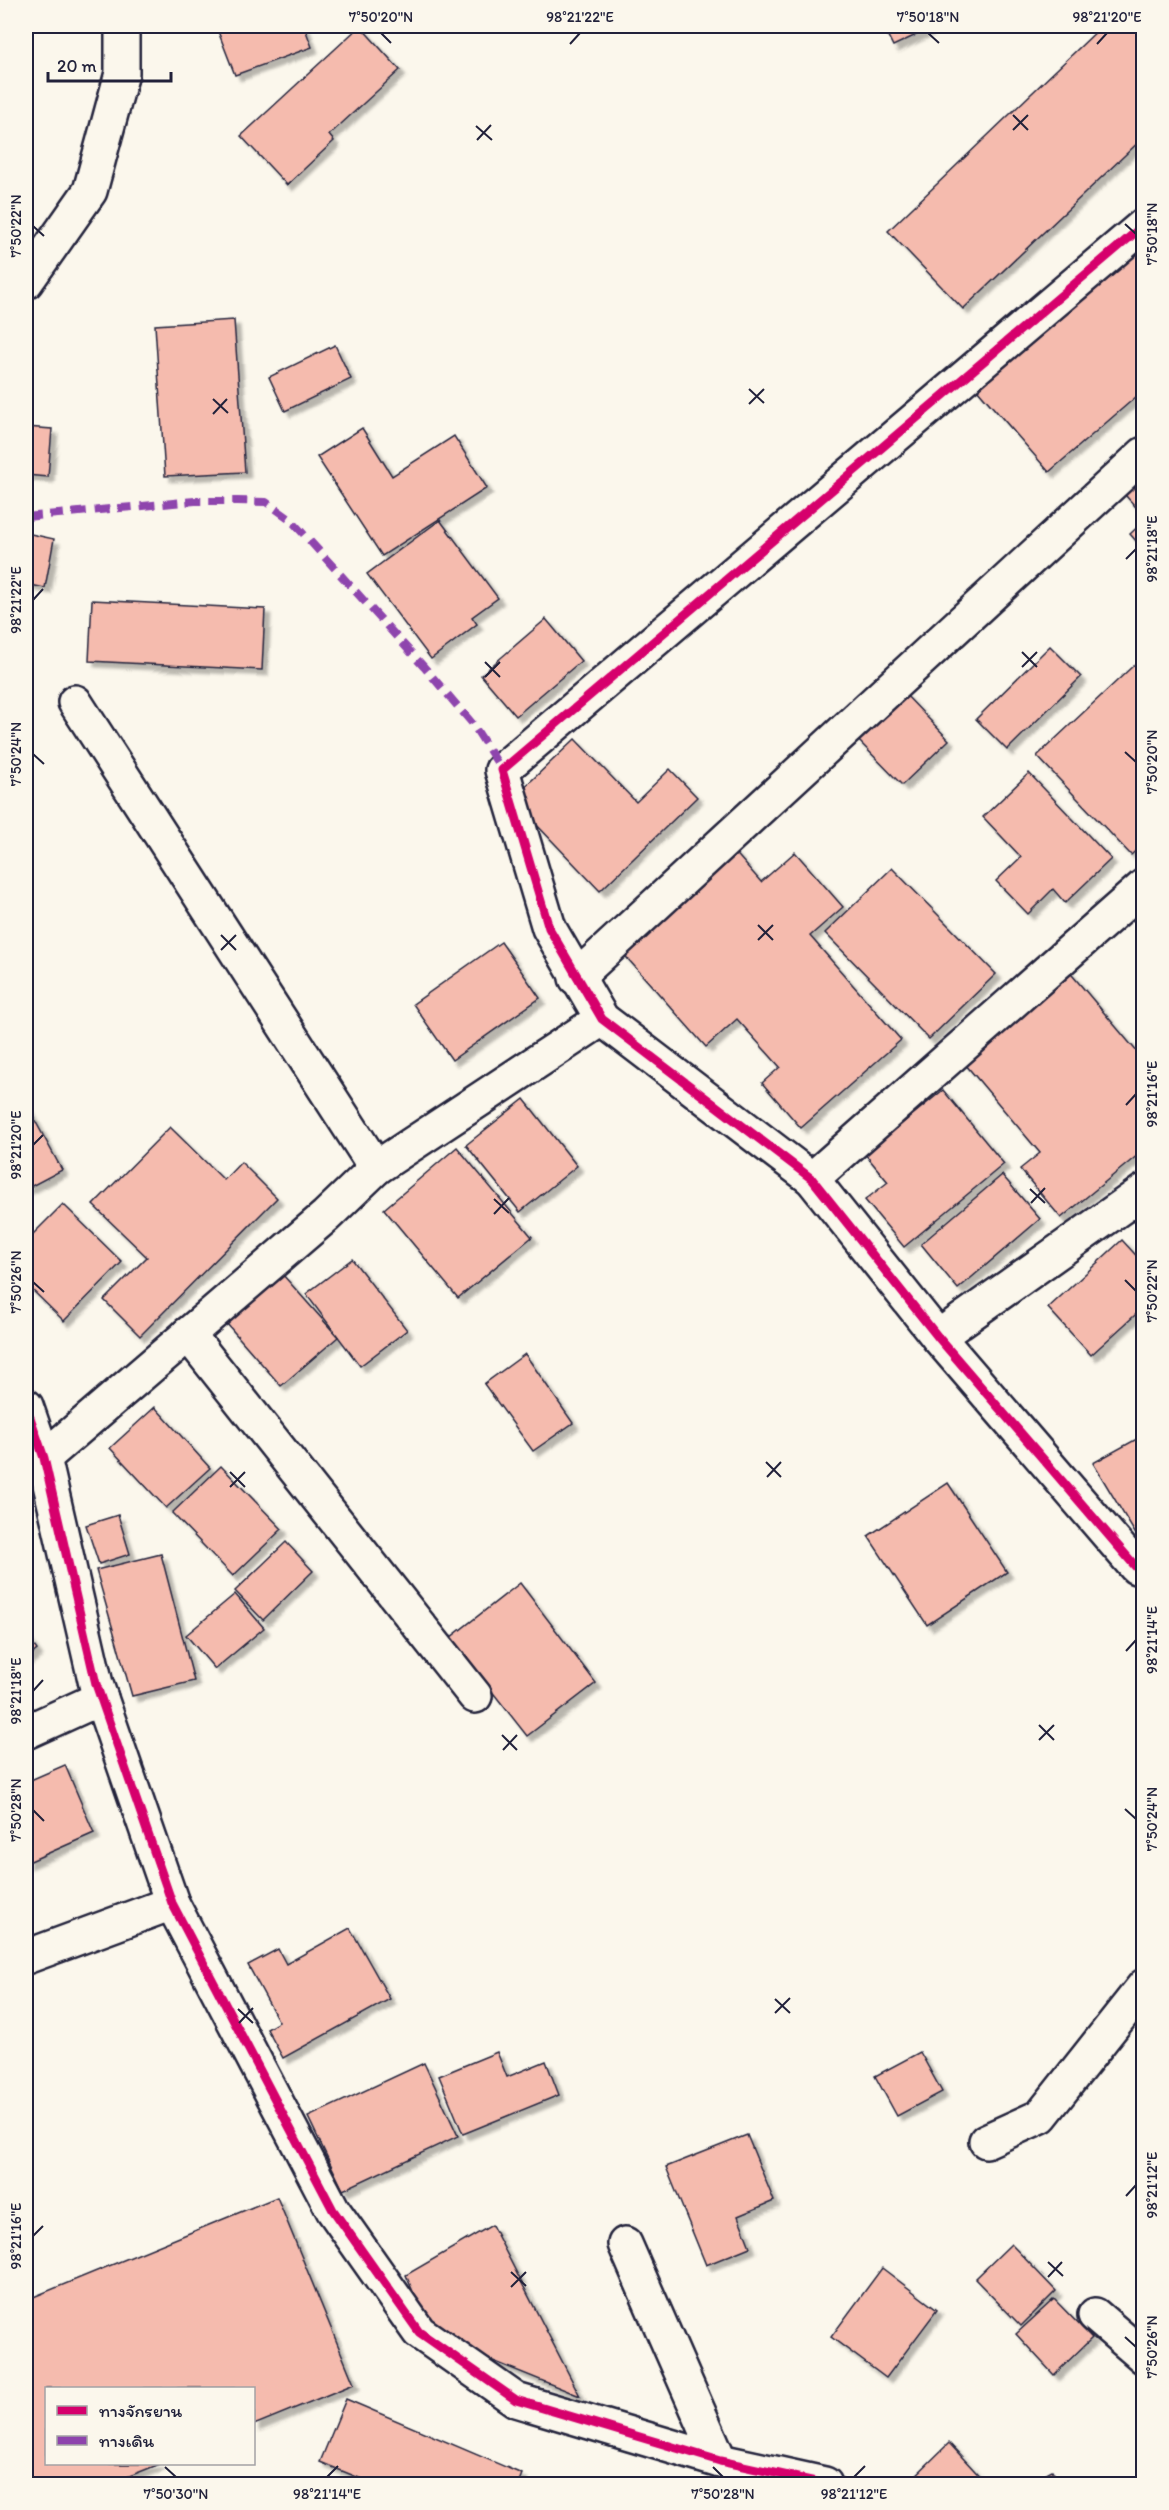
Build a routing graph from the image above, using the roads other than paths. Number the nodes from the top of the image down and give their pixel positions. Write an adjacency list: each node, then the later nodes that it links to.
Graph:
1 (122, 26): 3 (street)
2 (1143, 225): 7 (street)
3 (26, 282)
4 (1143, 454): 7 (street)
5 (75, 702): 9 (street)
6 (1143, 886): 10 (street)
7 (576, 978): 8 (street)
8 (602, 1019): 9 (street); 10 (street)
9 (376, 1168): 12 (street)
10 (812, 1179): 13 (street)
11 (1143, 1191): 13 (street)
12 (188, 1334): 15 (street); 17 (street)
13 (938, 1337): 16 (street)
14 (26, 1406): 15 (street)
15 (44, 1458): 18 (street)
16 (1143, 1569)
17 (475, 1696)
18 (101, 1698): 19 (street); 20 (street)
19 (26, 1732)
20 (172, 1904): 21 (street); 27 (street)
21 (26, 1957)
22 (1143, 1986): 23 (street)
23 (986, 2141)
24 (625, 2244): 27 (street)
25 (1095, 2315): 26 (street)
26 (1143, 2356)
27 (720, 2461): 28 (street)
28 (825, 2484)

